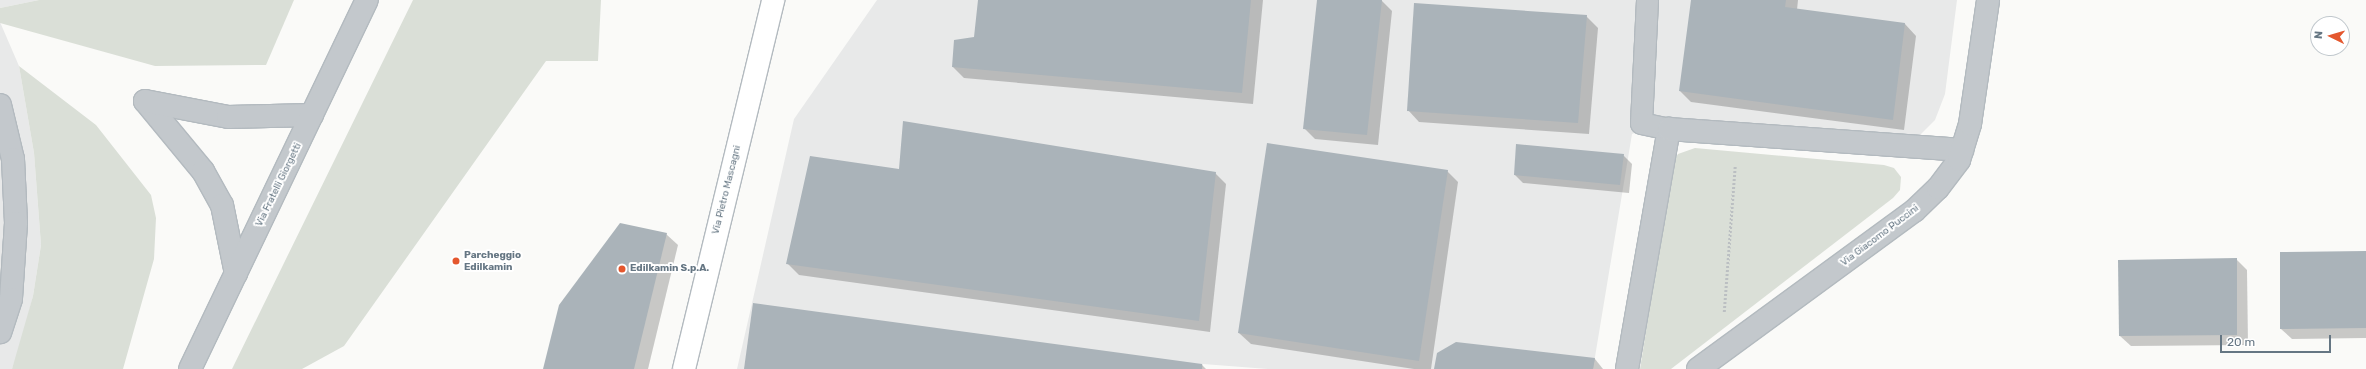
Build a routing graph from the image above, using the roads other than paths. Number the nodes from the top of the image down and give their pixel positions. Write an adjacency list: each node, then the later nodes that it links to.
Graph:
1 (367, 0): 6 (street, Via Fratelli Giorgetti)
2 (1647, 0): 7 (lane)
3 (1988, 0): 8 (street, Via Giacomo Puccini)
4 (773, 4): 12 (main road, Via Pietro Mascagni)
5 (0, 105): 10 (street)
6 (312, 115): 9 (street, Via Fratelli Giorgetti); 9 (street)
7 (1669, 129): 8 (street); 13 (street)
8 (1962, 150): 14 (street, Via Giacomo Puccini)
9 (236, 274): 11 (street, Via Fratelli Giorgetti)
10 (0, 332)
11 (190, 369)
12 (684, 369)
13 (1627, 369)
14 (1698, 369)

